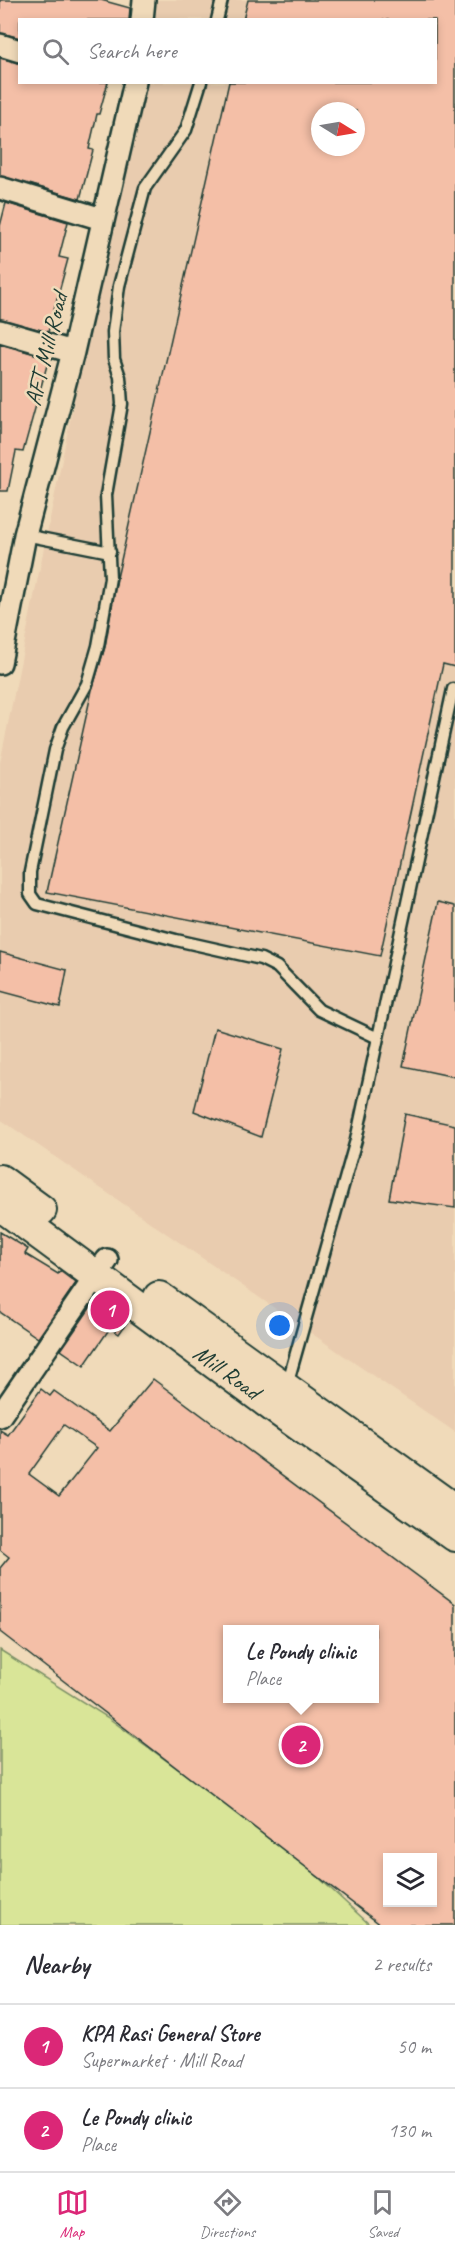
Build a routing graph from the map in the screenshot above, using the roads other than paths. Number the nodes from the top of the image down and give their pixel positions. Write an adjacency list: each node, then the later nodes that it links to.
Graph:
1 (144, 0): 3 (street)
2 (222, 0): 4 (lane)
3 (141, 18)
4 (218, 18)
5 (0, 45): 6 (street)
6 (18, 50)
7 (130, 84): 10 (street, AFT Mill Road)
8 (200, 84): 14 (lane)
9 (0, 188): 10 (street)
10 (102, 219): 12 (street, AFT Mill Road)
11 (0, 331): 12 (street)
12 (73, 352): 13 (street, AFT Mill Road)
13 (24, 535): 14 (lane); 15 (street, AFT Mill Road)
14 (110, 552): 18 (lane)
15 (8, 584): 16 (street, AFT Mill Road)
16 (0, 663)
17 (453, 689): 18 (lane)
18 (378, 1038): 22 (lane)
19 (0, 1180): 21 (main road, Mill Road)
20 (0, 1205): 21 (main road, Mill Road)
21 (101, 1268): 22 (main road, Mill Road); 23 (street)
22 (283, 1399): 24 (main road, Mill Road); 25 (main road, Mill Road)
23 (0, 1416)
24 (455, 1510)
25 (455, 1536)

